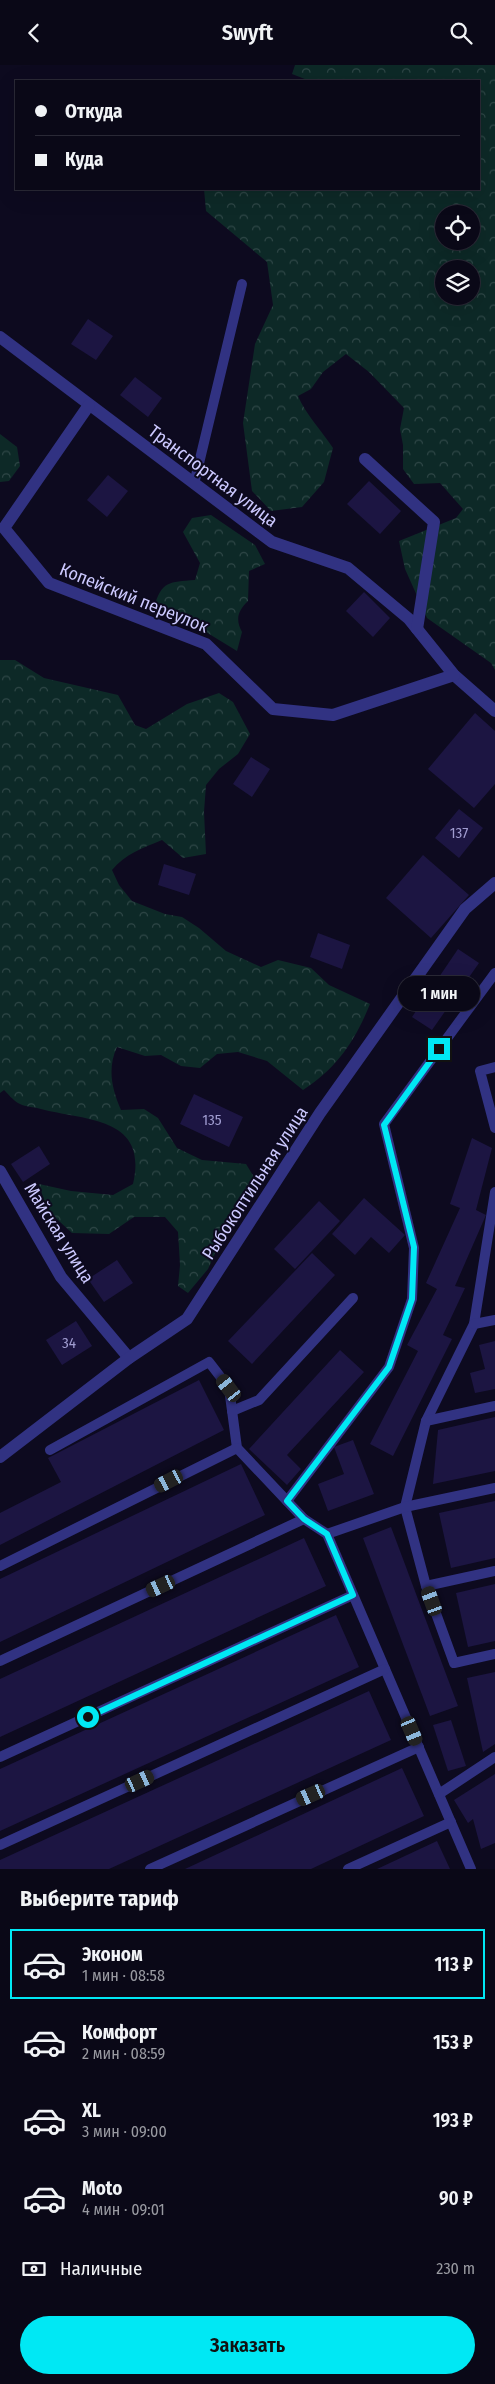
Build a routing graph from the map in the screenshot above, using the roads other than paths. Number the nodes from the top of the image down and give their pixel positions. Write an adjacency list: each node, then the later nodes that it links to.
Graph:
1 (242, 284): 5 (lane)
2 (0, 337): 3 (street, Транспортная улица)
3 (89, 405): 5 (street, Транспортная улица); 7 (street, Копейский переулок)
4 (365, 459): 6 (street)
5 (194, 484): 6 (street, Транспортная улица)
6 (417, 629): 7 (street, Транспортная улица)
7 (454, 675): 8 (street, Транспортная улица)
8 (495, 711)
9 (495, 883): 19 (street, Рыбокоптильная улица)
10 (495, 973): 27 (lane)
11 (495, 1067): 12 (lane)
12 (495, 1128)
13 (0, 1171): 19 (street, Майская улица)
14 (495, 1192): 15 (lane)
15 (490, 1242): 18 (lane)
16 (353, 1298): 21 (lane)
17 (495, 1320): 18 (lane)
18 (474, 1324): 22 (lane)
19 (129, 1358): 25 (street, Рыбокоптильная улица)
20 (495, 1406): 22 (lane)
21 (232, 1411): 23 (lane); 24 (lane)
22 (426, 1421): 28 (lane)
23 (237, 1448): 27 (lane); 31 (lane)
24 (50, 1450)
25 (0, 1457)
26 (495, 1487): 28 (lane)
27 (287, 1501): 29 (lane)
28 (405, 1507): 30 (lane); 33 (lane)
29 (304, 1519): 30 (lane); 36 (lane)
30 (327, 1534): 34 (lane)
31 (0, 1566)
32 (495, 1571): 33 (lane)
33 (426, 1586): 35 (lane)
34 (353, 1595): 37 (lane); 39 (lane)
35 (495, 1654)
36 (0, 1661)
37 (385, 1669): 38 (lane); 43 (lane)
38 (418, 1747): 41 (lane); 44 (lane)
39 (0, 1757)
40 (495, 1757): 41 (lane)
41 (439, 1794): 42 (lane)
42 (451, 1821): 45 (lane); 46 (lane)
43 (0, 1845)
44 (150, 1869)
45 (348, 1869)
46 (472, 1869)

